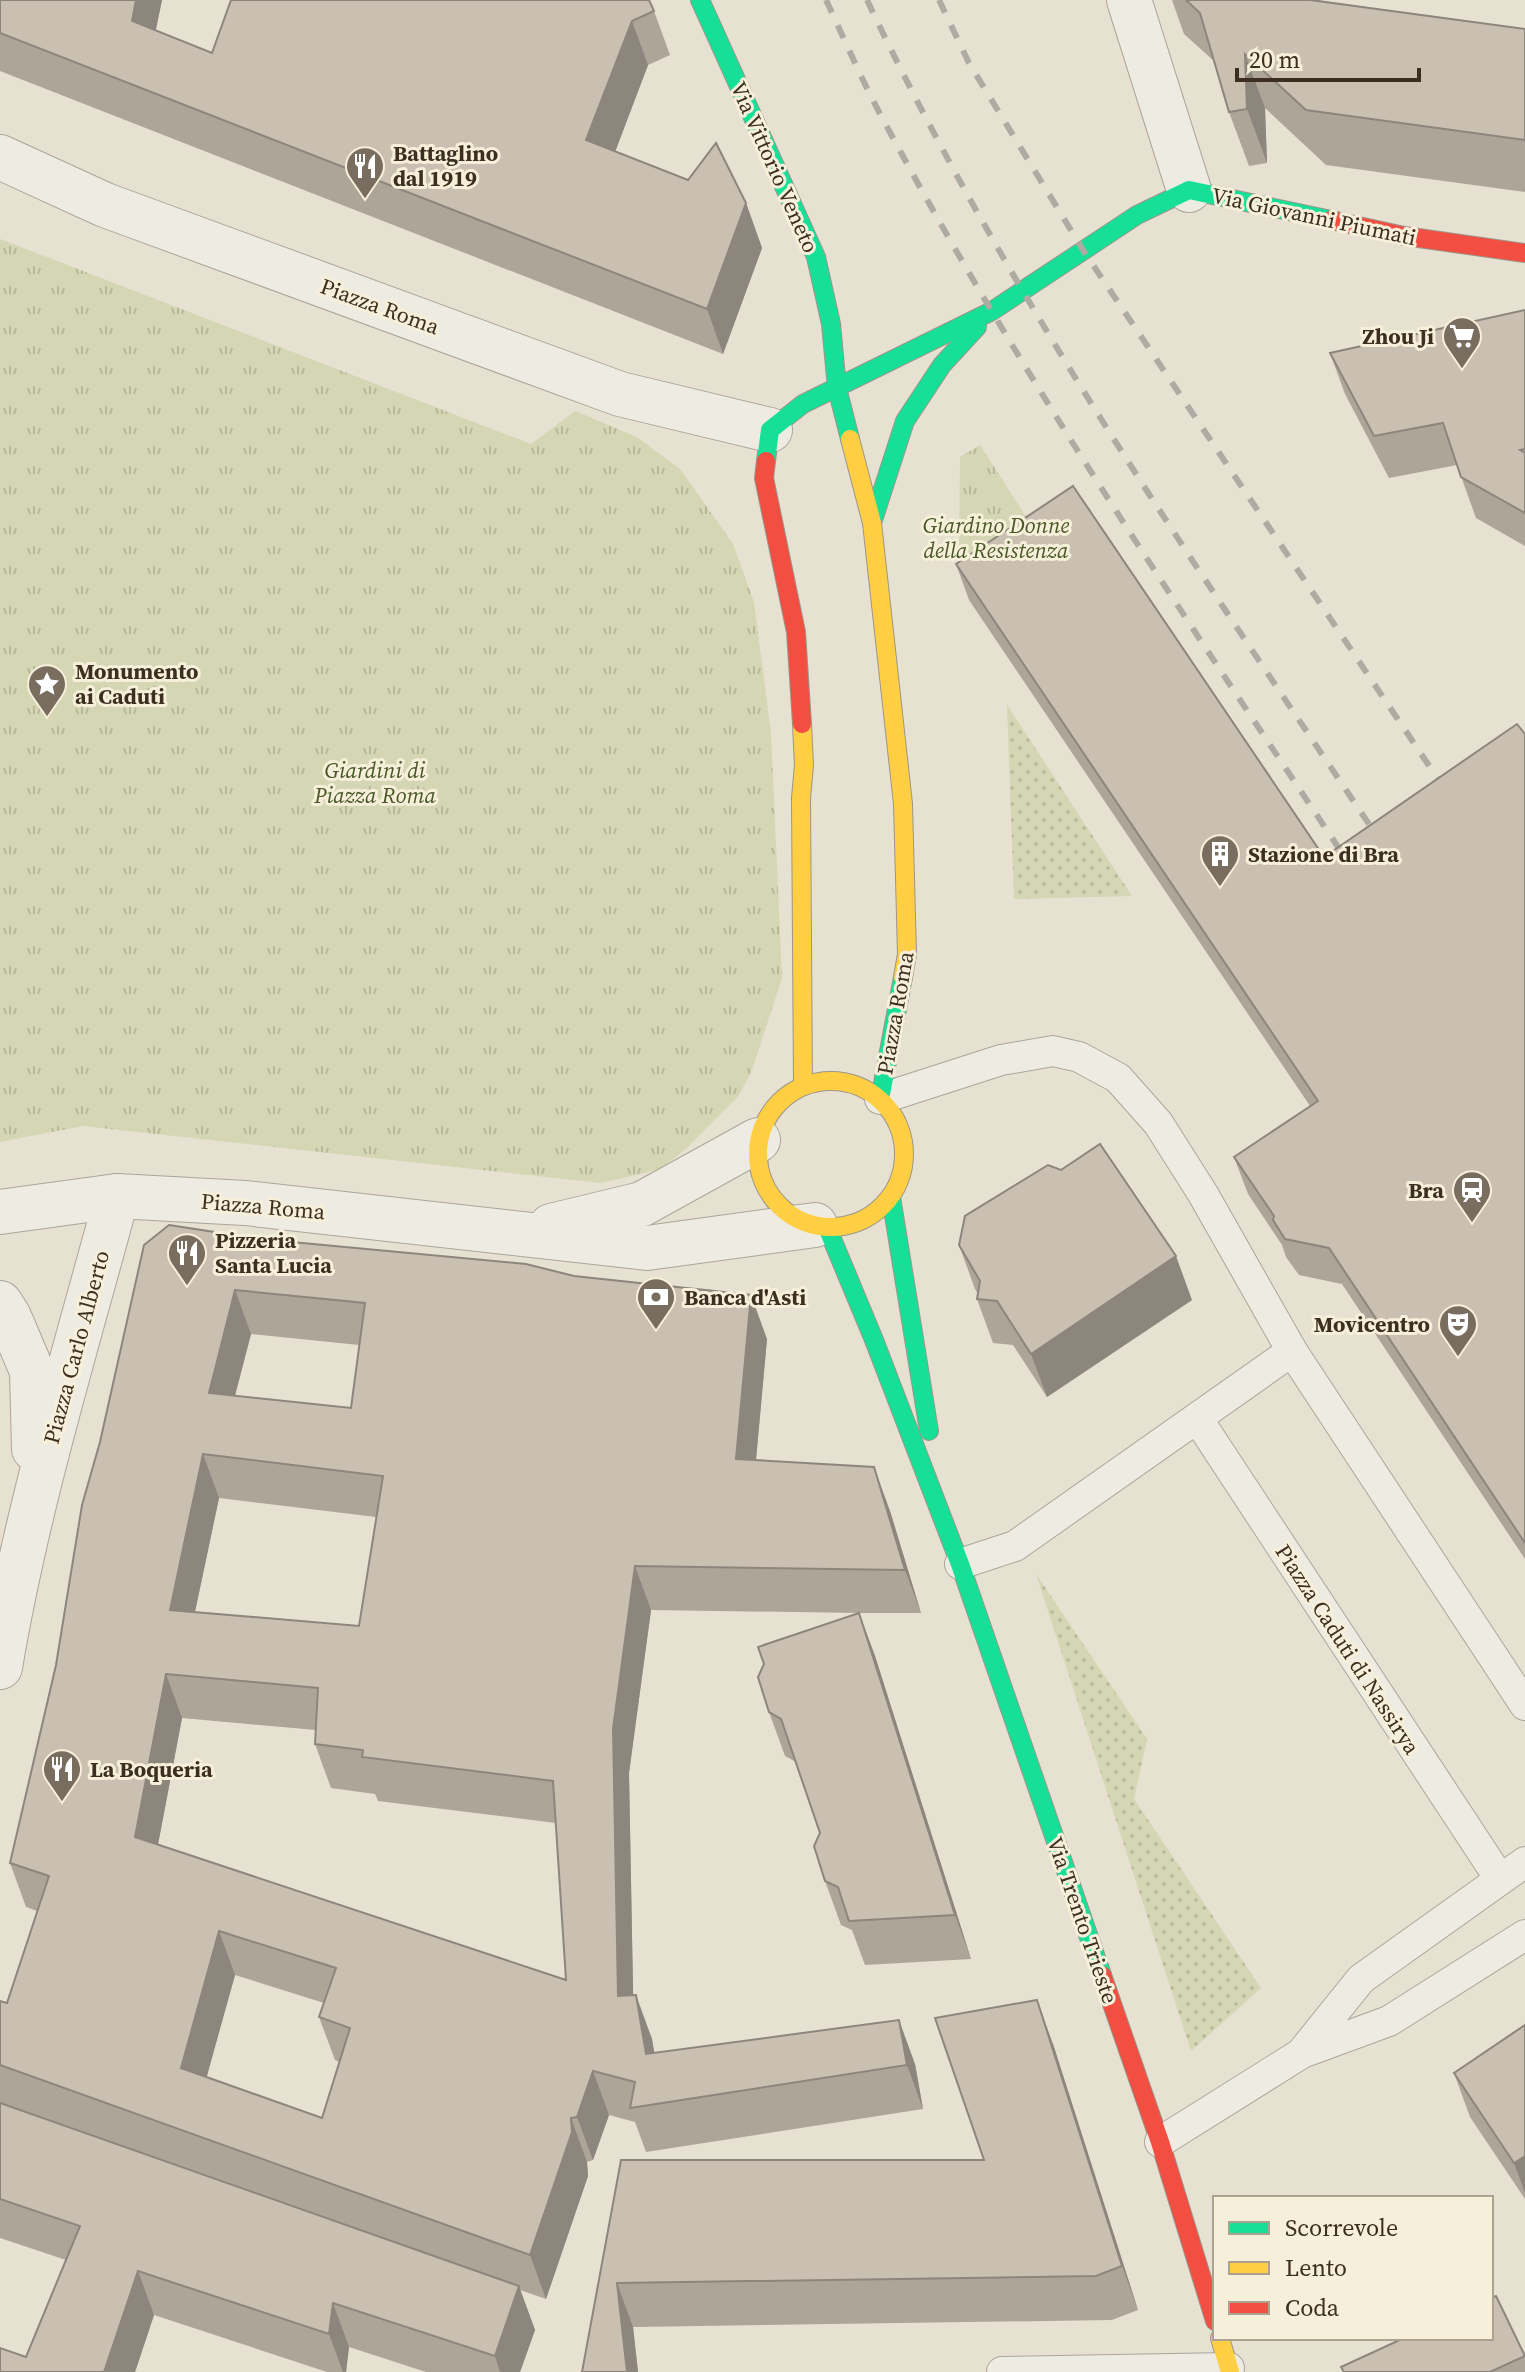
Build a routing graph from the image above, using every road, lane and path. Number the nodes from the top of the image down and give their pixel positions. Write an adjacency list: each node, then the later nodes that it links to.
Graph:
1 (700, 0): 7 (main road, Via Vittorio Veneto)
2 (1129, 0): 4 (street)
3 (0, 157): 8 (street, Piazza Roma)
4 (1189, 190): 5 (main road, Via Giovanni Piumati); 6 (main road, Via Giovanni Piumati)
5 (1525, 253)
6 (992, 311): 7 (main road, Via Giovanni Piumati); 9 (main road, Via Giovanni Piumati)
7 (837, 388): 8 (main road); 9 (main road, Piazza Roma)
8 (770, 430): 10 (main road)
9 (872, 523): 11 (main road, Piazza Roma)
10 (803, 1086): 11 (main road); 12 (main road)
11 (880, 1099): 14 (main road); 19 (lane, Piazza Roma)
12 (758, 1140): 16 (main road); 17 (street, Piazza Roma)
13 (117, 1196): 15 (street, Piazza Roma); 17 (street, Piazza Roma); 21 (street, Piazza Carlo Alberto)
14 (891, 1197): 16 (main road); 22 (main road)
15 (0, 1212)
16 (821, 1226): 17 (street, Piazza Roma); 22 (main road)
17 (525, 1232)
18 (0, 1303): 21 (street, Piazza Carlo Alberto)
19 (1292, 1351): 20 (lane); 25 (lane)
20 (1197, 1418): 23 (lane); 27 (lane, Piazza Caduti di Nassirya)
21 (34, 1499): 24 (street, Piazza Carlo Alberto)
22 (943, 1521): 23 (main road, Via Trento Trieste)
23 (960, 1564): 30 (main road, Via Trento Trieste)
24 (0, 1667)
25 (1525, 1705)
26 (1525, 1862): 27 (lane)
27 (1500, 1879): 29 (lane)
28 (1525, 1935): 29 (lane)
29 (1302, 2053): 30 (lane)
30 (1160, 2142): 31 (main road, Via Trento Trieste)
31 (1213, 2314)
32 (1221, 2340): 33 (main road)
33 (1230, 2370): 34 (lane)
34 (1002, 2372)

